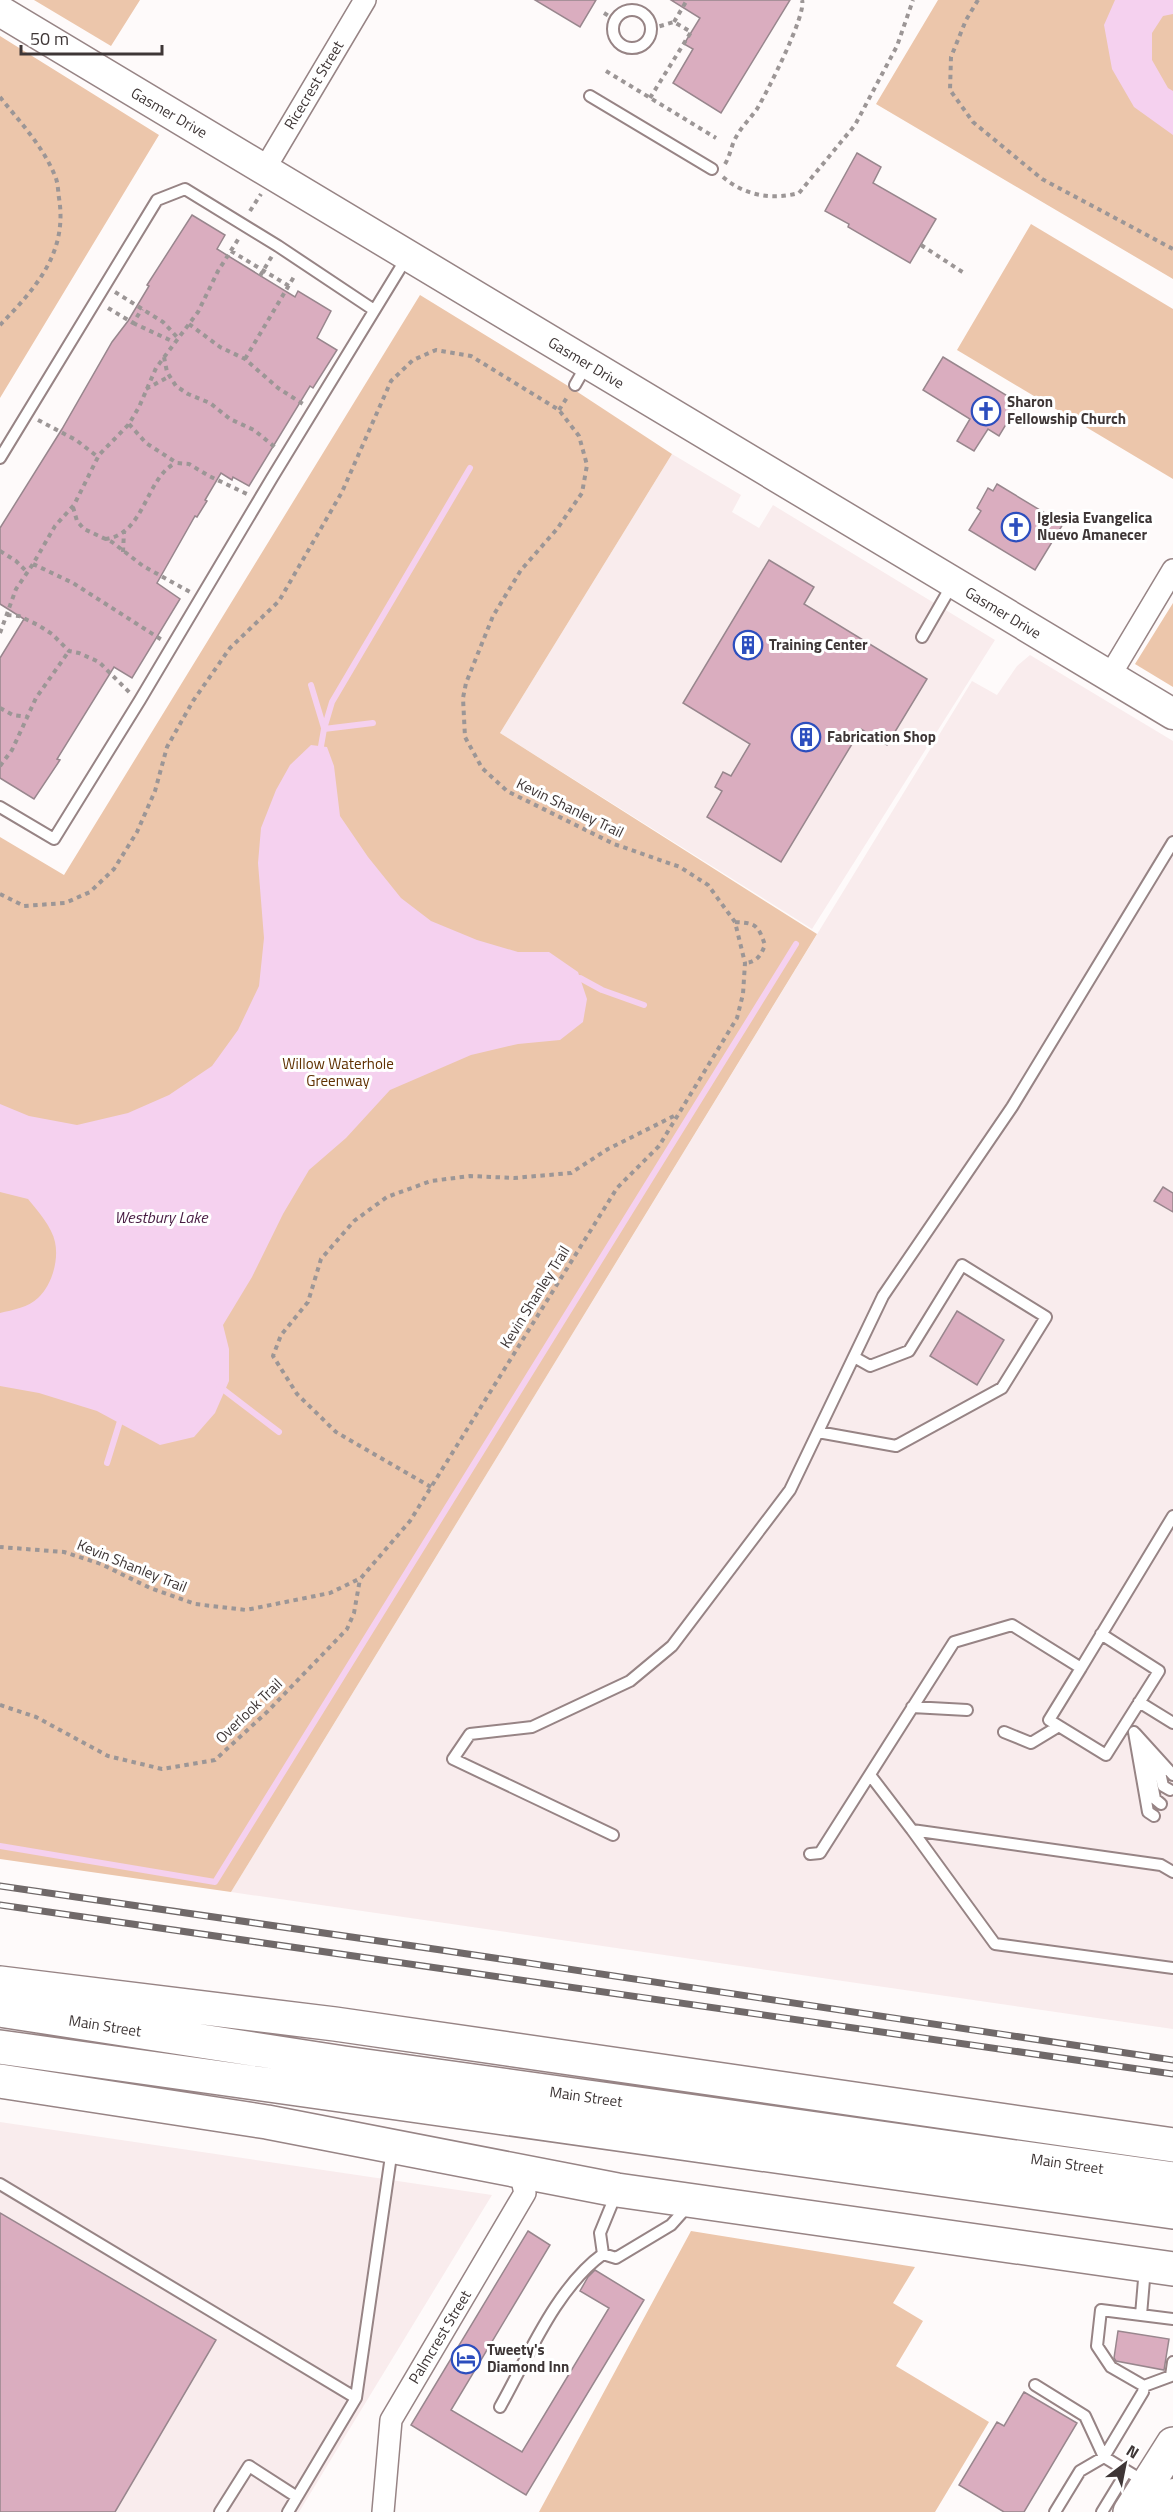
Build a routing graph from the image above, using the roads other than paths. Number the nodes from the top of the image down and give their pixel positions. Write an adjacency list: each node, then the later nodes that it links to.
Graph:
1 (365, 0): 6 (street, Ricecrest Street)
2 (0, 11): 6 (street, Gasmer Drive)
3 (650, 29): 3 (lane)
4 (590, 96): 5 (lane)
5 (712, 170)
6 (265, 178): 7 (street, Gasmer Drive)
7 (407, 257): 8 (lane); 11 (street, Gasmer Drive)
8 (375, 310): 9 (lane); 15 (lane)
9 (0, 459)
10 (1173, 570): 13 (street)
11 (953, 583): 12 (lane); 13 (street, Gasmer Drive)
12 (922, 637)
13 (1109, 677): 14 (street, Gasmer Drive)
14 (1173, 714)
15 (0, 807)
16 (1173, 842): 17 (lane)
17 (854, 1357): 18 (lane); 18 (lane)
18 (818, 1432): 38 (lane)
19 (1173, 1516): 20 (lane)
20 (1101, 1634): 21 (lane); 22 (lane)
21 (1081, 1668): 23 (lane); 27 (lane)
22 (1139, 1702): 25 (lane); 26 (lane)
23 (912, 1707): 24 (lane); 32 (lane)
24 (967, 1710)
25 (1126, 1723): 27 (lane); 29 (lane)
26 (1173, 1723)
27 (1059, 1726): 28 (lane)
28 (1004, 1732)
29 (1134, 1732): 30 (lane); 36 (lane)
30 (1144, 1744): 31 (lane); 35 (lane)
31 (1156, 1758): 33 (lane); 34 (lane)
32 (870, 1774): 37 (lane); 39 (lane)
33 (1173, 1775)
34 (1170, 1790)
35 (1161, 1804)
36 (1154, 1816)
37 (912, 1830): 40 (lane); 41 (lane)
38 (613, 1835)
39 (810, 1854)
40 (1173, 1872)
41 (1173, 1968)
42 (0, 1983): 48 (highway)
43 (0, 2010): 45 (highway, Main Street)
44 (0, 2047): 45 (highway, Main Street)
45 (341, 2078): 50 (highway, Main Street); 54 (highway, Main Street)
46 (0, 2081): 47 (highway)
47 (393, 2146): 49 (highway); 62 (lane)
48 (1173, 2146)
49 (520, 2172): 52 (highway); 70 (street, Palmcrest Street)
50 (1173, 2179)
51 (0, 2184): 62 (lane)
52 (617, 2190): 53 (highway); 55 (lane)
53 (693, 2201): 55 (lane); 56 (highway)
54 (1173, 2212)
55 (603, 2254): 63 (lane)
56 (1163, 2266): 57 (lane)
57 (1141, 2315): 58 (lane); 61 (lane)
58 (1173, 2319)
59 (1173, 2362): 61 (lane)
60 (1035, 2385): 65 (lane)
61 (1144, 2386): 65 (lane)
62 (356, 2398): 67 (lane)
63 (500, 2407)
64 (1173, 2444): 66 (highway)
65 (1104, 2457): 66 (lane); 71 (lane)
66 (1155, 2494): 72 (lane); 73 (highway)
67 (297, 2496): 68 (lane); 69 (lane)
68 (220, 2512)
69 (288, 2512)
70 (383, 2512)
71 (1055, 2512)
72 (1102, 2512)
73 (1130, 2512)

